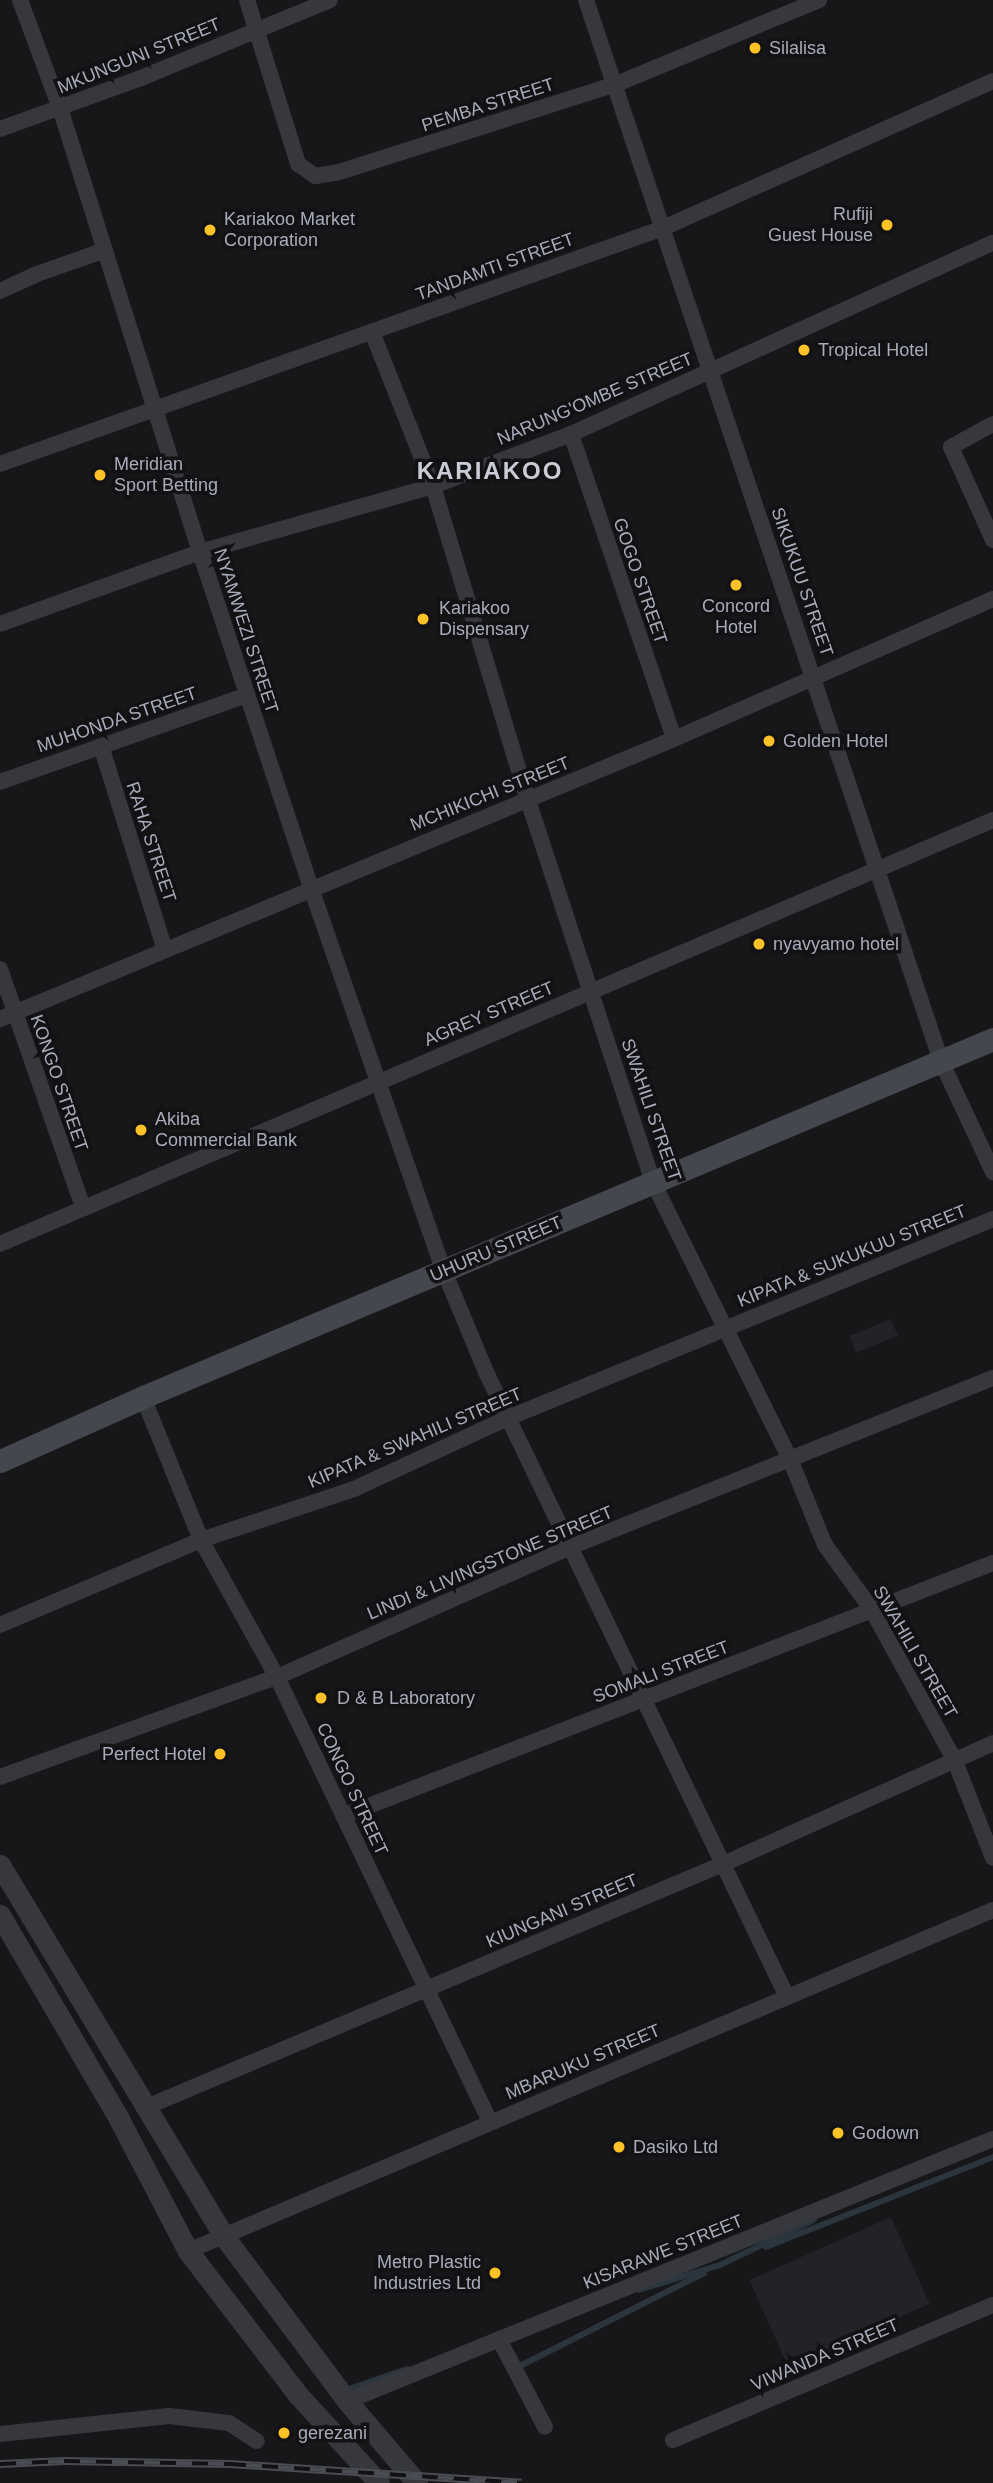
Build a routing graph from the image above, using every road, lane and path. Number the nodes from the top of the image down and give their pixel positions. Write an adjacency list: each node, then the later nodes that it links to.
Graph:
1 (20, 0): 9 (street, NYAMWEZI STREET)
2 (247, 0): 6 (street)
3 (330, 0): 6 (street, MKUNGUNI STREET)
4 (586, 0): 8 (street, SIKUKUU STREET)
5 (819, 0): 8 (street, PEMBA STREET)
6 (257, 29): 8 (street, PEMBA STREET); 9 (street, MKUNGUNI STREET)
7 (993, 81): 11 (street, TANDAMTI STREET)
8 (614, 85): 11 (street, SIKUKUU STREET)
9 (60, 108): 10 (street, MKUNGUNI STREET); 13 (street, NYAMWEZI STREET)
10 (0, 130)
11 (663, 228): 15 (street, TANDAMTI STREET); 16 (street, SIKUKUU STREET)
12 (993, 243): 16 (street, NARUNG'OMBE STREET)
13 (105, 250): 14 (street); 17 (street, NYAMWEZI STREET)
14 (0, 291)
15 (372, 332): 17 (street, TANDAMTI STREET); 21 (street, SWAHILI STREET)
16 (710, 370): 19 (street, NARUNG'OMBE STREET); 26 (street, SIKUKUU STREET)
17 (156, 408): 20 (street, TANDAMTI STREET); 23 (street, NYAMWEZI STREET)
18 (993, 424): 22 (street)
19 (571, 434): 21 (street, NARUNG'OMBE STREET); 28 (street, GOGO STREET)
20 (0, 464)
21 (433, 486): 23 (street, NARUNG'OMBE STREET); 31 (street, SWAHILI STREET)
22 (993, 540)
23 (200, 552): 25 (street, NARUNG'OMBE STREET); 27 (street, NYAMWEZI STREET)
24 (993, 599): 26 (street, MCHIKICHI STREET)
25 (0, 624)
26 (813, 676): 28 (street, MCHIKICHI STREET); 33 (street, SIKUKUU STREET)
27 (247, 695): 29 (street, MUHONDA STREET); 34 (street, NYAMWEZI STREET)
28 (674, 739): 31 (street, MCHIKICHI STREET)
29 (101, 746): 30 (street, MUHONDA STREET); 35 (street, RAHA STREET)
30 (0, 782)
31 (528, 800): 34 (street, MCHIKICHI STREET); 37 (street, SWAHILI STREET)
32 (993, 820): 33 (street, AGREY STREET)
33 (878, 869): 37 (street, AGREY STREET); 40 (street, SIKUKUU STREET)
34 (311, 888): 35 (street, MCHIKICHI STREET); 41 (street, NYAMWEZI STREET)
35 (165, 950): 38 (street, MCHIKICHI STREET)
36 (0, 969): 38 (street, KONGO STREET)
37 (590, 992): 41 (street, AGREY STREET); 43 (street, SWAHILI STREET)
38 (8, 1016): 44 (street, KONGO STREET)
39 (993, 1040): 40 (main road, UHURU STREET)
40 (942, 1061): 42 (street, SIKUKUU STREET); 43 (main road, UHURU STREET)
41 (376, 1083): 44 (street, AGREY STREET); 47 (street, NYAMWEZI STREET)
42 (993, 1172)
43 (653, 1182): 47 (main road, UHURU STREET); 48 (street, SWAHILI STREET)
44 (83, 1209): 46 (street, AGREY STREET)
45 (993, 1219): 48 (street, KIPATA & SUKUKUU STREET)
46 (0, 1244)
47 (444, 1271): 50 (main road, UHURU STREET); 51 (street, NYAMWEZI STREET)
48 (726, 1328): 51 (street, KIPATA & SWAHILI STREET); 52 (street, SWAHILI STREET)
49 (993, 1378): 52 (street, LINDI & LIVINGSTONE STREET)
50 (143, 1397): 53 (main road, UHURU STREET); 54 (street, CONGO STREET)
51 (508, 1418): 54 (street, KIPATA & SWAHILI STREET); 55 (street, NYAMWEZI STREET)
52 (790, 1459): 55 (street, LINDI & LIVINGSTONE STREET); 57 (street, SWAHILI STREET)
53 (0, 1461)
54 (201, 1540): 58 (street, KIPATA & SWAHILI STREET); 59 (street, CONGO STREET)
55 (570, 1547): 59 (street, LINDI & LIVINGSTONE STREET); 60 (street, NYAMWEZI STREET)
56 (993, 1563): 57 (street, SOMALI STREET)
57 (872, 1610): 60 (street, SOMALI STREET); 62 (street, SWAHILI STREET)
58 (0, 1625)
59 (277, 1677): 63 (street, LINDI & LIVINGSTONE STREET); 64 (street, CONGO STREET)
60 (644, 1699): 64 (street, SOMALI STREET); 66 (street, NYAMWEZI STREET)
61 (993, 1743): 62 (street, KIUNGANI STREET)
62 (954, 1759): 65 (street, SWAHILI STREET); 66 (street, KIUNGANI STREET)
63 (0, 1777)
64 (343, 1816): 70 (street, CONGO STREET)
65 (993, 1858)
66 (723, 1864): 70 (street, KIUNGANI STREET); 71 (street, NYAMWEZI STREET)
67 (0, 1866): 72 (street)
68 (993, 1910): 71 (street, MBARUKU STREET)
69 (0, 1915): 76 (street)
70 (426, 1989): 72 (street, KIUNGANI STREET); 73 (street, CONGO STREET)
71 (787, 1997): 73 (street, MBARUKU STREET)
72 (144, 2108): 75 (street)
73 (490, 2122): 75 (street, MBARUKU STREET)
74 (993, 2139): 78 (street, KISARAWE STREET)
75 (223, 2235): 76 (street, MBARUKU STREET); 79 (street)
76 (188, 2251): 84 (street)
77 (993, 2305): 82 (street, VIWANDA STREET)
78 (499, 2339): 79 (street, KISARAWE STREET); 80 (street)
79 (347, 2401): 85 (street)
80 (545, 2427)
81 (0, 2434): 83 (street)
82 (673, 2440)
83 (257, 2441)
84 (379, 2483)
85 (417, 2483)

